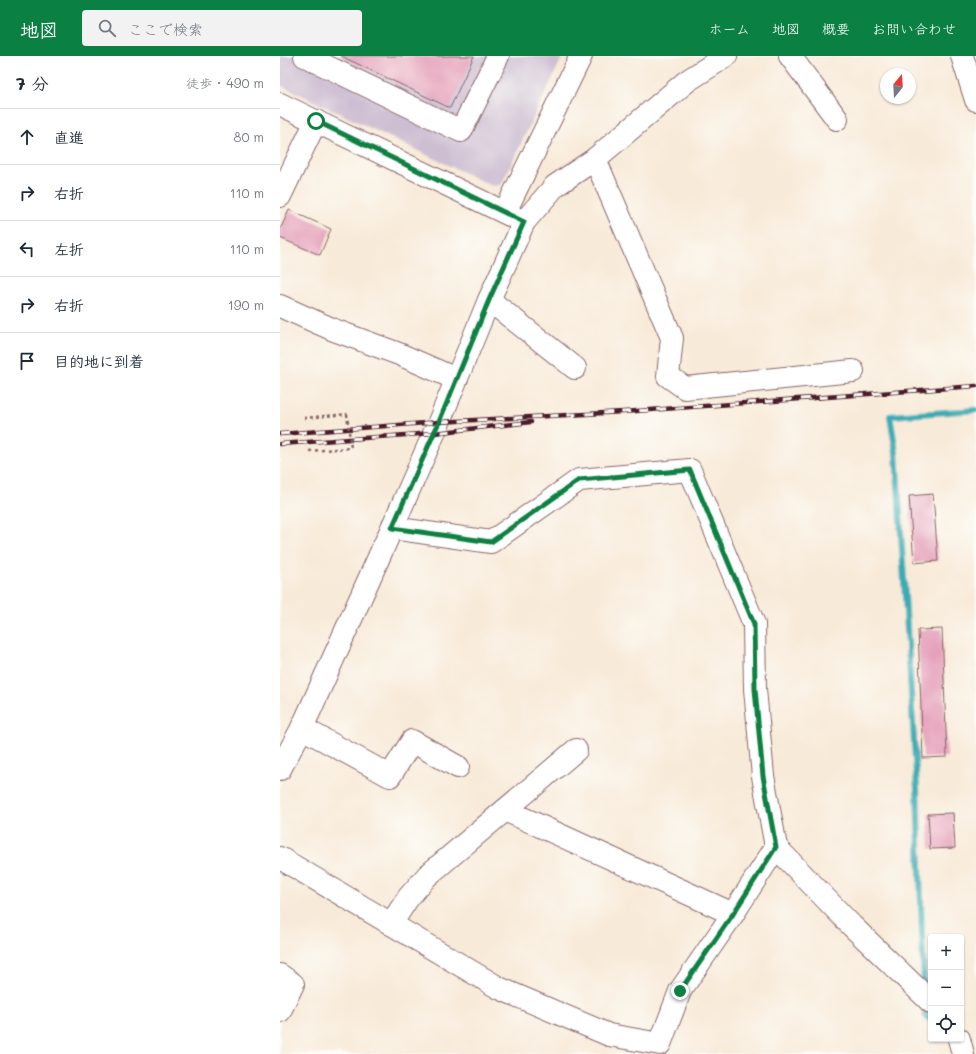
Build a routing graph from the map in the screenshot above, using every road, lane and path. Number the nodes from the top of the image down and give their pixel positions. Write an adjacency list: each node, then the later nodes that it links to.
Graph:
1 (304, 56): 2 (street)
2 (498, 56)
3 (580, 56): 13 (street)
4 (726, 56): 11 (street)
5 (790, 56): 9 (street)
6 (962, 56): 7 (street)
7 (976, 100)
8 (280, 104): 10 (street)
9 (837, 119)
10 (316, 121): 12 (street); 13 (street)
11 (595, 159): 14 (street); 18 (street)
12 (280, 196)
13 (505, 212): 14 (street)
14 (524, 222): 15 (street)
15 (489, 300): 17 (street); 19 (street)
16 (280, 306): 19 (street)
17 (575, 368)
18 (853, 372)
19 (456, 379): 22 (street)
20 (304, 418): 21 (path, bridge)
21 (309, 451)
22 (392, 528): 23 (street); 28 (street)
23 (302, 728): 25 (street); 26 (street)
24 (576, 750): 27 (street)
25 (458, 767)
26 (280, 769)
27 (506, 810): 30 (street); 31 (street)
28 (776, 847): 30 (street); 33 (street)
29 (280, 858): 31 (street)
30 (733, 914): 36 (street)
31 (392, 924): 36 (street)
32 (280, 975): 34 (street)
33 (928, 999)
34 (280, 1011)
35 (960, 1042): 37 (street)
36 (659, 1049)
37 (963, 1054)

